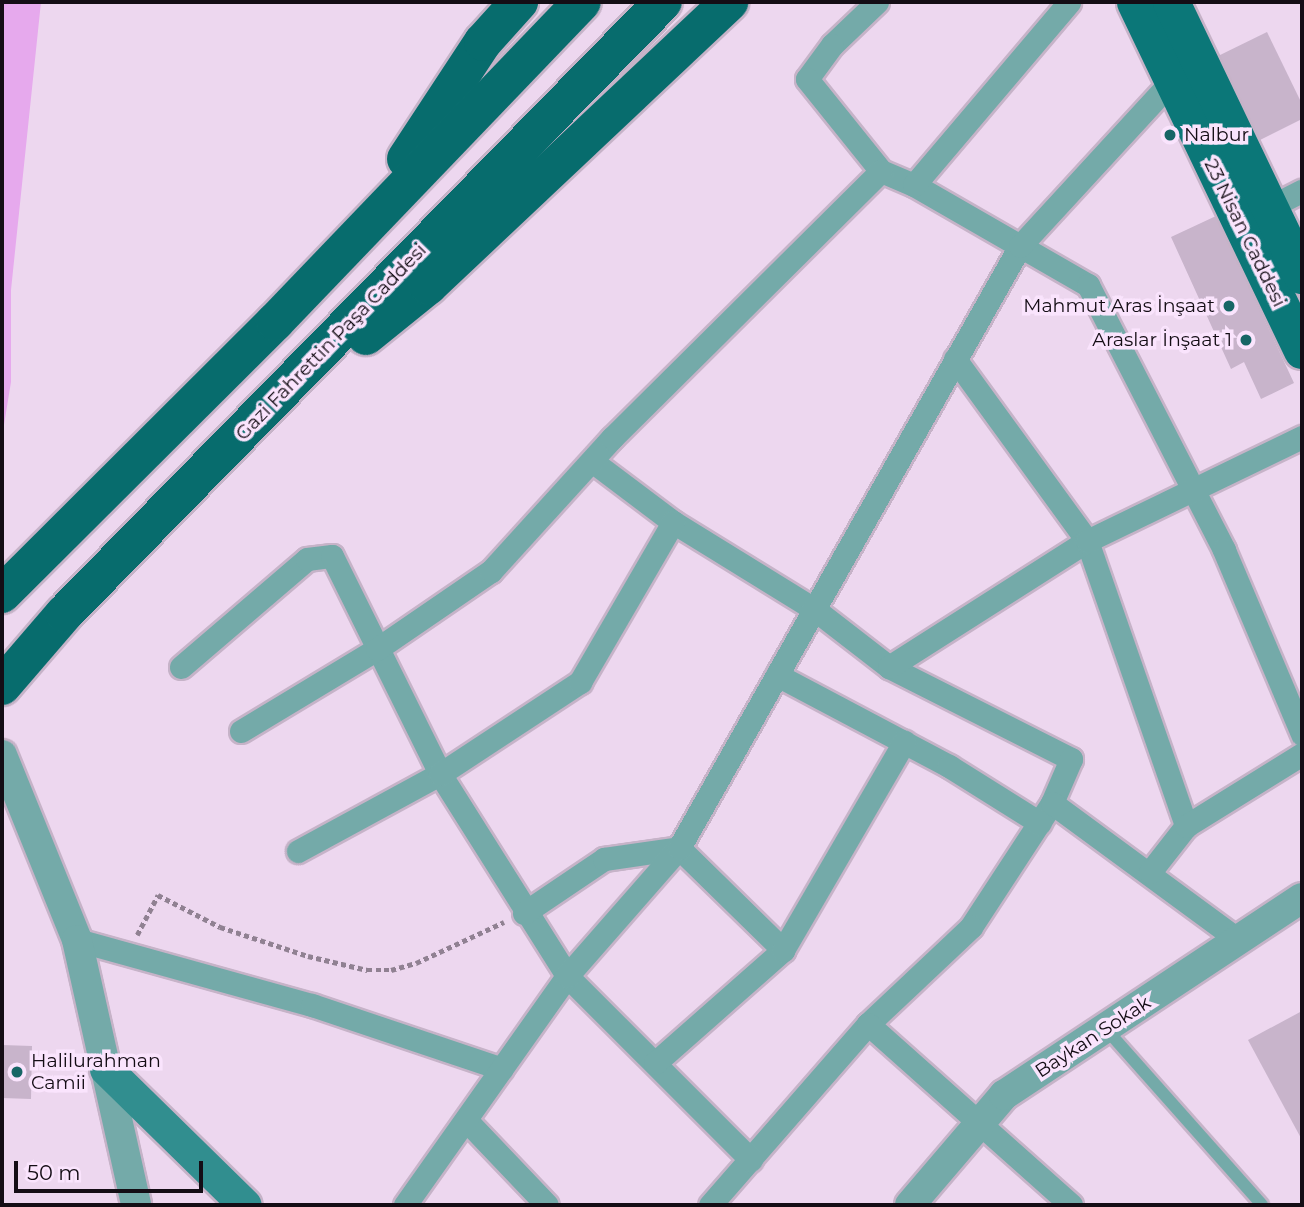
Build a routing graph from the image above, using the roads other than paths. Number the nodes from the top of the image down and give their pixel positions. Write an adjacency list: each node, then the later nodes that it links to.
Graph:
1 (519, 2): 14 (highway)
2 (583, 2): 14 (highway)
3 (663, 2): 19 (highway, Gazi Fahrettin Paşa Caddesi)
4 (729, 2): 19 (highway)
5 (877, 2): 10 (street)
6 (1069, 2): 11 (street)
7 (1135, 2): 9 (main road, 23 Nisan Caddesi)
8 (1171, 2): 13 (main road, 23 Nisan Caddesi)
9 (1171, 82): 15 (street); 17 (main road, 23 Nisan Caddesi)
10 (881, 171): 11 (street); 21 (street)
11 (914, 185): 15 (street)
12 (1302, 191): 13 (street)
13 (1268, 208): 16 (main road, 23 Nisan Caddesi)
14 (349, 246): 25 (highway)
15 (1020, 246): 18 (street); 22 (street)
16 (1302, 275)
17 (1302, 350)
18 (955, 359): 24 (street); 26 (street)
19 (247, 430): 31 (highway, Gazi Fahrettin Paşa Caddesi)
20 (1302, 437): 22 (street)
21 (592, 461): 23 (street); 27 (street)
22 (1194, 491): 24 (street); 33 (street)
23 (673, 522): 26 (street); 37 (street)
24 (1087, 541): 29 (street); 40 (street)
25 (2, 594)
26 (814, 609): 29 (street); 30 (street)
27 (377, 649): 28 (street); 32 (street); 37 (street)
28 (181, 667)
29 (889, 667): 38 (street)
30 (777, 675): 34 (street); 41 (street)
31 (9, 677)
32 (241, 731)
33 (1302, 734)
34 (904, 742): 39 (street); 48 (street)
35 (1302, 754): 40 (street)
36 (2, 755): 46 (street)
37 (440, 775): 42 (street); 45 (street)
38 (1052, 803): 39 (street); 43 (street)
39 (1040, 823): 50 (street)
40 (1186, 826): 43 (street)
41 (679, 848): 45 (street); 48 (street); 49 (street)
42 (298, 851)
43 (1150, 872): 47 (street)
44 (1302, 898): 47 (street, Baykan Sokak)
45 (524, 913): 49 (street)
46 (77, 940): 53 (street); 54 (street)
47 (1240, 941): 51 (street, Baykan Sokak)
48 (783, 950): 52 (street)
49 (567, 976): 52 (street); 54 (street)
50 (868, 1024): 56 (street); 57 (street)
51 (1106, 1029): 56 (street, Baykan Sokak); 65 (lane)
52 (655, 1063): 57 (street)
53 (106, 1069): 58 (street); 59 (main road)
54 (502, 1069): 55 (street)
55 (466, 1120): 60 (street); 61 (street)
56 (976, 1124): 63 (street, Baykan Sokak); 64 (street)
57 (751, 1160): 62 (street)
58 (136, 1205)
59 (245, 1205)
60 (405, 1205)
61 (547, 1205)
62 (710, 1205)
63 (910, 1205)
64 (1071, 1205)
65 (1262, 1205)

